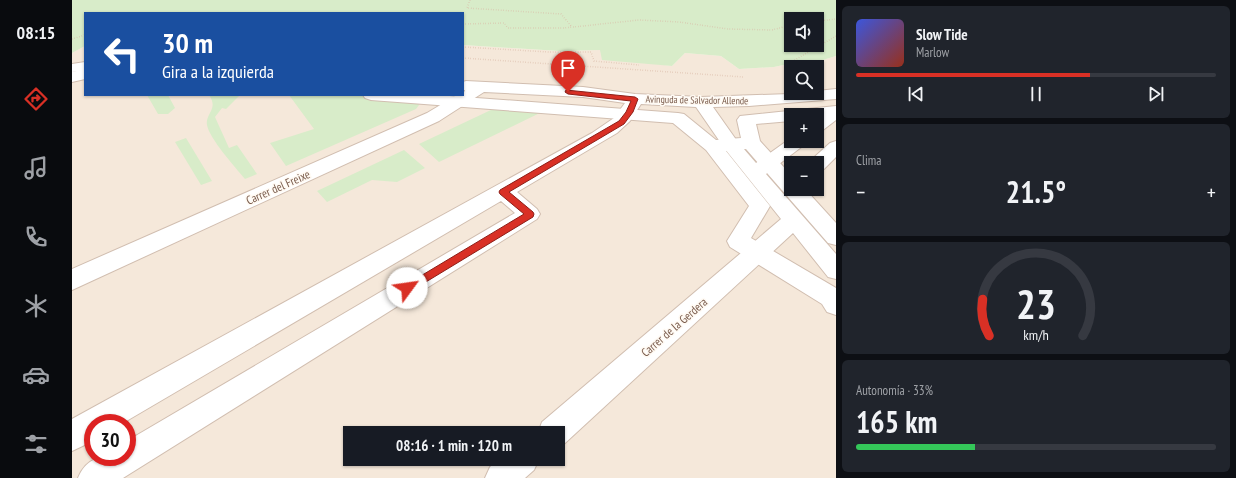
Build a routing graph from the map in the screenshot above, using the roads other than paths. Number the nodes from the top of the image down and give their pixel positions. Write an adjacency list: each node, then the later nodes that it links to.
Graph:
1 (84, 66): 2 (street)
2 (72, 68)
3 (84, 74): 4 (street)
4 (72, 77)
5 (467, 92): 9 (street); 9 (street, Avinguda de Salvador Allende)
6 (829, 95): 8 (street, Avinguda de Salvador Allende); 10 (street)
7 (462, 96): 27 (street, Carrer del Freixe)
8 (701, 102): 9 (street, Avinguda de Salvador Allende); 15 (street)
9 (631, 107): 15 (street); 21 (street)
10 (836, 111): 11 (street); 13 (street)
11 (824, 112)
12 (784, 117): 14 (street)
13 (824, 120)
14 (751, 143): 15 (street); 19 (street)
15 (721, 145): 19 (street); 25 (street)
16 (836, 147): 18 (street)
17 (789, 148): 19 (street)
18 (824, 158)
19 (762, 168): 20 (street); 23 (street)
20 (784, 183)
21 (503, 192): 29 (street); 34 (street)
22 (799, 196): 24 (street)
23 (794, 220): 25 (street, Carrer de la Gerdera); 26 (street)
24 (836, 237)
25 (758, 253): 28 (street); 30 (street, Carrer de la Gerdera)
26 (836, 270)
27 (72, 280)
28 (836, 304)
29 (110, 414)
30 (561, 426)
31 (84, 429): 32 (street)
32 (72, 436)
33 (515, 466): 35 (street)
34 (94, 478)
35 (501, 478)

